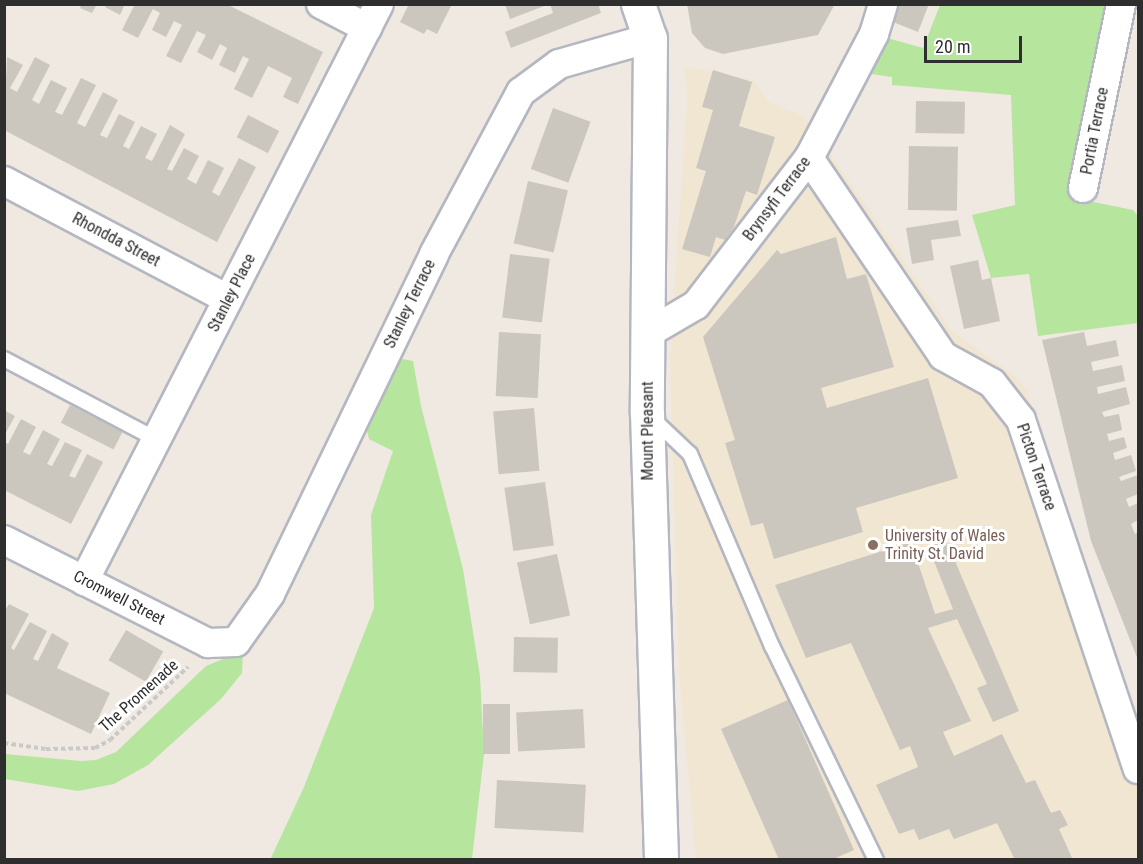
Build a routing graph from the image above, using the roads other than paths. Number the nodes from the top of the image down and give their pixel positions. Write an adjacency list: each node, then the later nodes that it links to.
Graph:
1 (321, 4): 5 (street)
2 (638, 4): 6 (street, Mount Pleasant)
3 (883, 4): 7 (street, Brynsyfi Terrace)
4 (1120, 4): 9 (street, Portia Terrace)
5 (373, 16): 10 (street, Stanley Place)
6 (650, 38): 11 (street, Mount Pleasant); 17 (street, Stanley Terrace)
7 (809, 158): 11 (street, Brynsyfi Terrace); 18 (street, Picton Terrace)
8 (4, 181): 10 (street, Rhondda Street)
9 (1083, 188)
10 (228, 299): 14 (street, Stanley Place)
11 (650, 332): 13 (street, Mount Pleasant)
12 (4, 359): 14 (lane)
13 (646, 413): 19 (street, Mount Pleasant); 20 (lane)
14 (156, 439): 16 (street, Stanley Place)
15 (4, 540): 16 (street, Cromwell Street)
16 (84, 581): 17 (street, Cromwell Street)
17 (236, 642)
18 (1138, 768)
19 (661, 860)
20 (876, 860)

